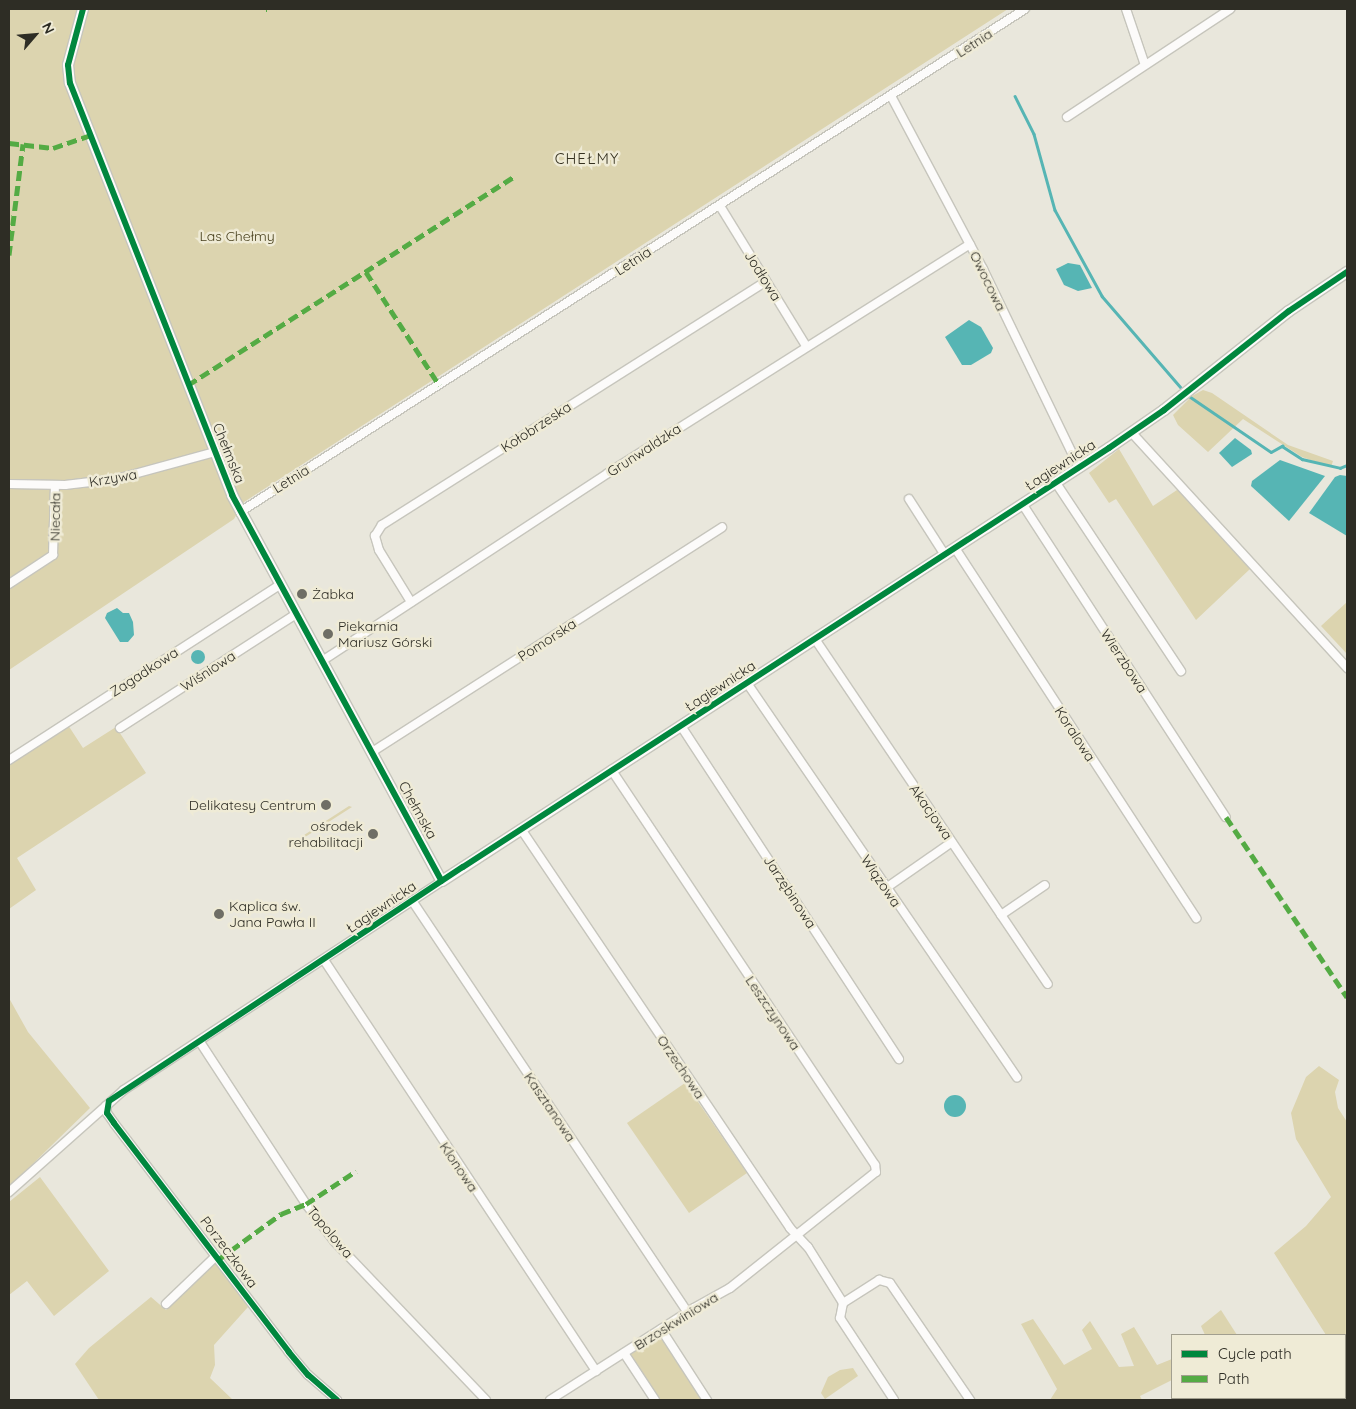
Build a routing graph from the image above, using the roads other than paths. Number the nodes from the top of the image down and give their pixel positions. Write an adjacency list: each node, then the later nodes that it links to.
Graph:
1 (83, 9): 14 (street, Chełmska)
2 (1025, 9): 6 (street, Letnia)
3 (1126, 9): 5 (street)
4 (1230, 9): 5 (street)
5 (1145, 64): 7 (street)
6 (891, 96): 8 (street, Letnia); 9 (street, Owocowa)
7 (1067, 117)
8 (720, 206): 11 (street, Jodłowa); 21 (street, Letnia)
9 (970, 244): 12 (street, Grunwaldzka); 15 (street, Owocowa)
10 (1347, 272): 13 (street, Łagiewnicka)
11 (766, 281): 12 (street, Jodłowa); 27 (street, Kołobrzeska)
12 (806, 346): 27 (street, Grunwaldzka)
13 (1132, 433): 15 (street, Łagiewnicka); 31 (street)
14 (215, 452): 18 (street, Krzywa); 21 (street, Chełmska)
15 (1079, 468): 16 (street, Łagiewnicka)
16 (1056, 483): 20 (street, Łagiewnicka); 32 (street)
17 (9, 484): 18 (street, Krzywa)
18 (55, 485): 25 (street, Niecała)
19 (909, 499): 24 (street)
20 (1023, 505): 23 (street, Łagiewnicka); 39 (street, Wierzbowa)
21 (240, 512): 26 (street, Chełmska)
22 (722, 527): 36 (street, Pomorska)
23 (955, 548): 24 (street, Łagiewnicka); 47 (street, Koralowa)
24 (945, 555): 29 (street, Łagiewnicka)
25 (9, 584)
26 (280, 585): 28 (street, Chełmska); 37 (street, Zagadkowa)
27 (411, 602): 30 (street, Grunwaldzka)
28 (296, 614): 30 (street, Chełmska); 35 (street, Wiśniowa)
29 (815, 639): 33 (street, Łagiewnicka); 41 (street, Akacjowa)
30 (322, 661): 36 (street, Chełmska)
31 (1347, 668)
32 (1182, 671)
33 (747, 683): 34 (street, Łagiewnicka); 44 (street, Wiązowa)
34 (681, 726): 38 (street, Łagiewnicka); 51 (street, Jarzębinowa)
35 (120, 728)
36 (372, 752): 42 (street, Chełmska)
37 (9, 760)
38 (612, 770): 40 (street, Łagiewnicka); 55 (street, Leszczynowa)
39 (1226, 817)
40 (521, 829): 42 (street, Łagiewnicka); 55 (street, Orzechowa)
41 (952, 842): 44 (street); 46 (street, Akacjowa)
42 (442, 881): 45 (street, Łagiewnicka)
43 (1045, 885): 46 (street)
44 (886, 888): 52 (street, Wiązowa)
45 (413, 902): 48 (street, Łagiewnicka); 59 (street, Kasztanowa)
46 (1001, 914): 49 (street, Akacjowa)
47 (1196, 918)
48 (324, 960): 50 (street, Łagiewnicka); 62 (street, Klonowa)
49 (1048, 984)
50 (200, 1042): 53 (street, Łagiewnicka); 64 (street, Topolowa)
51 (899, 1059)
52 (1016, 1078)
53 (106, 1110): 54 (street, Łagiewnicka); 56 (street, Porzeczkowa)
54 (9, 1192)
55 (796, 1234): 57 (street, Orzechowa); 59 (street, Brzoskwiniowa)
56 (216, 1256): 58 (street); 63 (street, Porzeczkowa)
57 (843, 1303): 68 (street, Orzechowa); 69 (street)
58 (166, 1304)
59 (687, 1312): 60 (street, Brzoskwiniowa)
60 (661, 1329): 61 (street, Brzoskwiniowa); 67 (street)
61 (624, 1353): 62 (street, Brzoskwiniowa); 66 (street)
62 (596, 1371): 65 (street, Brzoskwiniowa)
63 (337, 1400)
64 (486, 1400)
65 (550, 1400)
66 (655, 1400)
67 (707, 1400)
68 (894, 1400)
69 (970, 1400)

